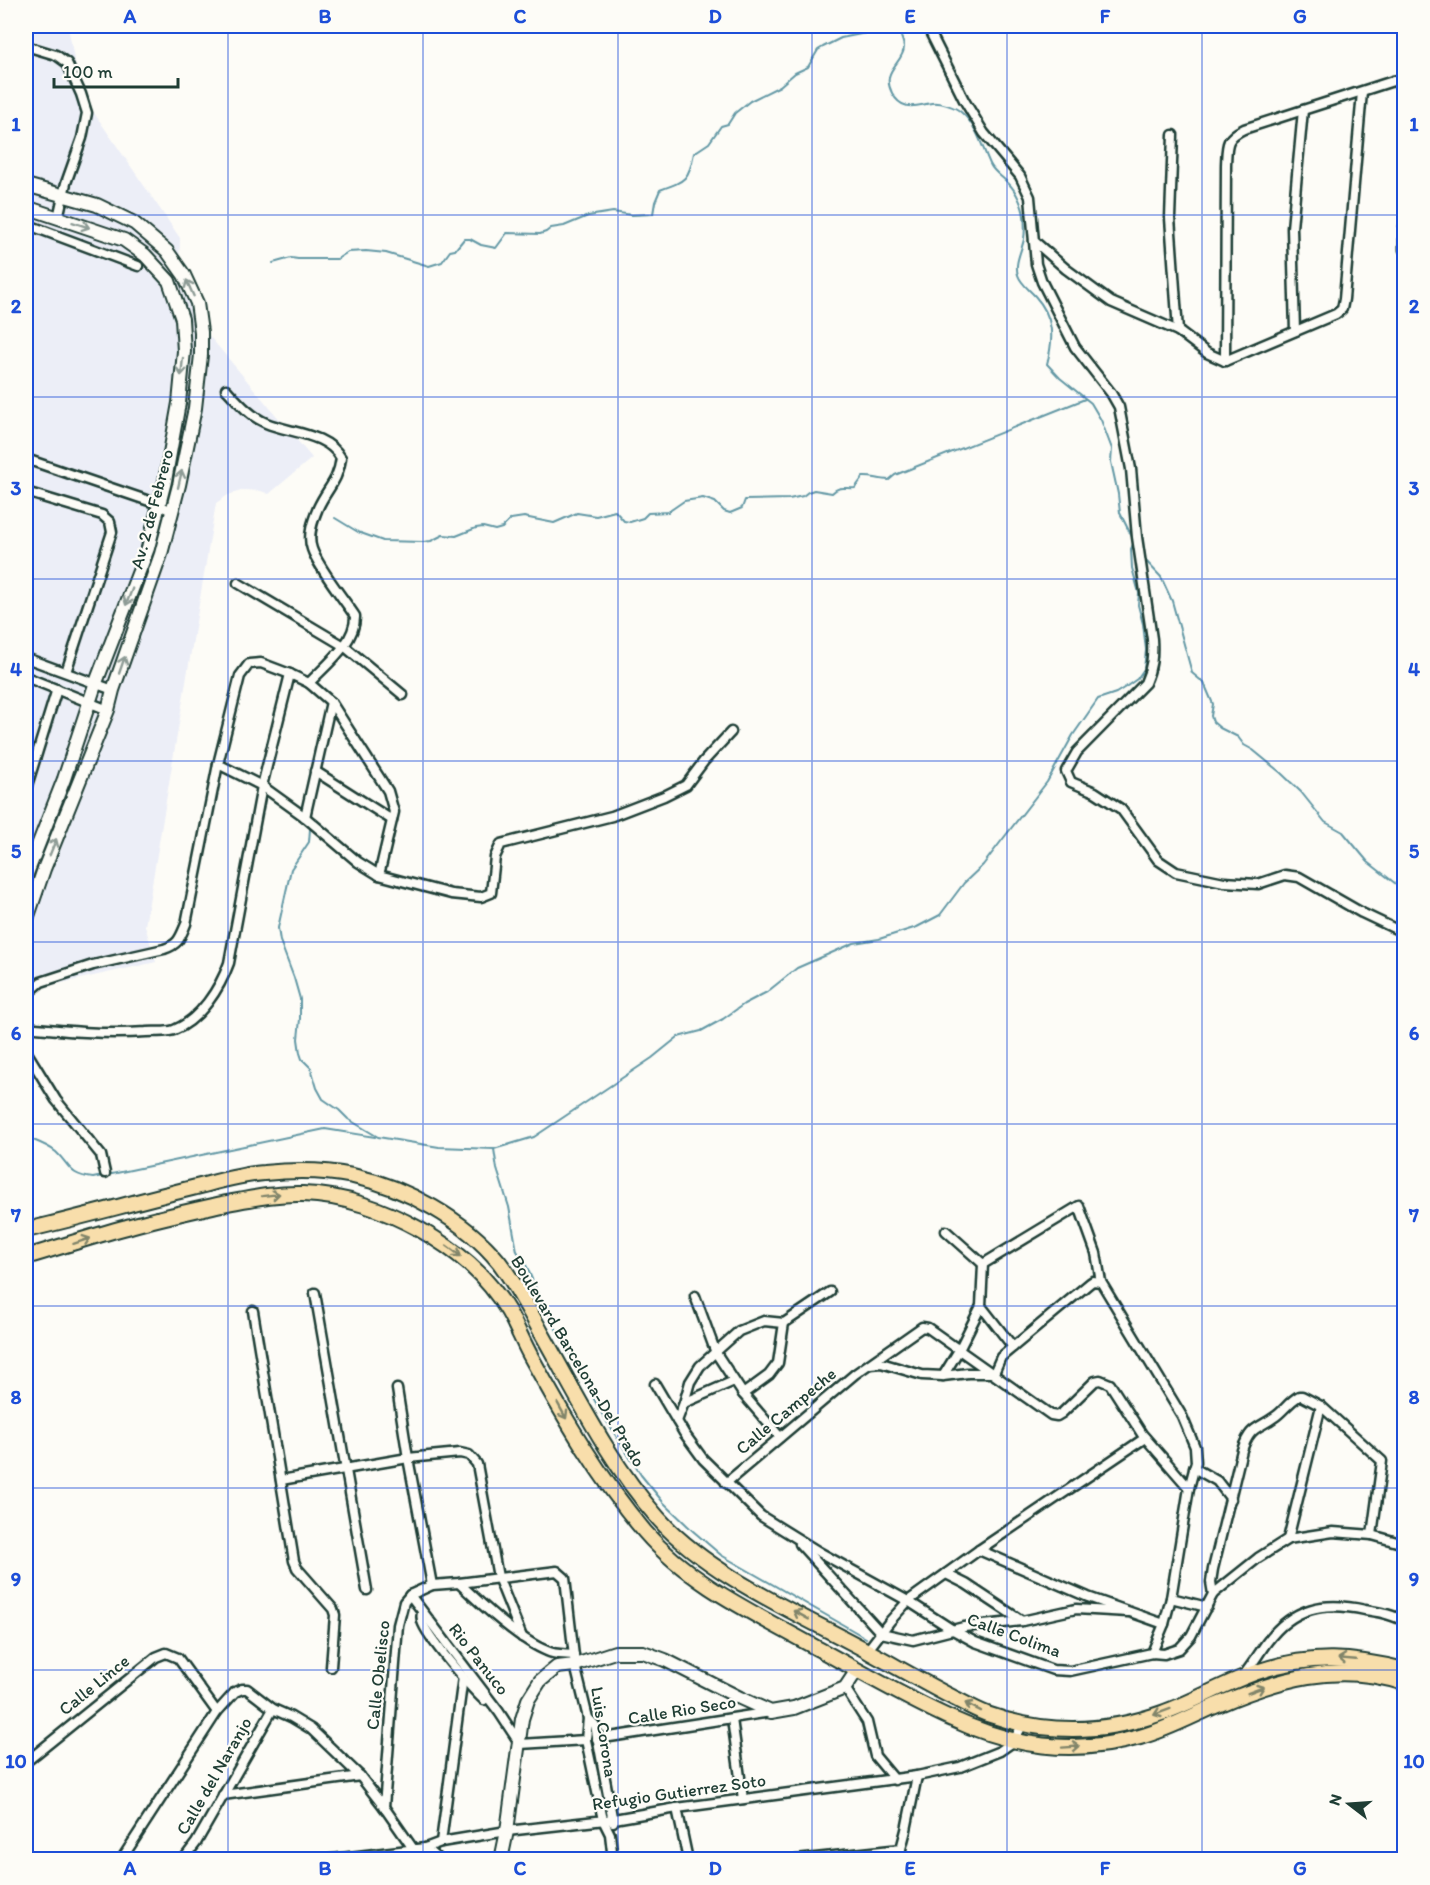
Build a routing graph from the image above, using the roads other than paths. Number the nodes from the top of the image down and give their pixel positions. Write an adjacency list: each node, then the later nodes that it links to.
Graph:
1 (927, 26): 13 (street)
2 (26, 46): 8 (street)
3 (1404, 79): 4 (street)
4 (1362, 92): 5 (street); 17 (street)
5 (1303, 110): 17 (street); 18 (street)
6 (1173, 135): 16 (street)
7 (26, 185): 8 (main road, Av. 2 de Febrero)
8 (63, 196): 10 (street); 23 (main road, Av. 2 de Febrero, one-way to 8)
9 (26, 207): 10 (main road, Av. 2 de Febrero)
10 (58, 218): 22 (main road, Av. 2 de Febrero, one-way to 22)
11 (26, 224): 15 (street)
12 (1404, 227): 14 (street)
13 (1034, 241): 16 (street); 49 (street)
14 (1404, 250)
15 (138, 266)
16 (1178, 331): 18 (street)
17 (1295, 331): 18 (street)
18 (1225, 361)
19 (226, 389): 25 (street)
20 (26, 459): 22 (street)
21 (26, 492): 27 (street)
22 (158, 504): 23 (street); 31 (main road, Av. 2 de Febrero, one-way to 31)
23 (171, 511): 33 (main road, Av. 2 de Febrero, one-way to 23)
24 (238, 583): 25 (street)
25 (344, 646): 30 (street); 34 (street)
26 (26, 658): 27 (street)
27 (66, 672): 31 (street)
28 (290, 674): 30 (street); 39 (street); 41 (street)
29 (26, 677): 32 (street)
30 (309, 683): 36 (street)
31 (95, 685): 33 (street); 35 (main road, Av. 2 de Febrero)
32 (57, 689): 35 (street); 42 (street)
33 (113, 690): 37 (main road, Av. 2 de Febrero)
34 (403, 695)
35 (89, 702): 37 (street); 45 (main road, Av. 2 de Febrero)
36 (331, 702): 40 (street); 44 (street)
37 (108, 710): 46 (main road, Av. 2 de Febrero, one-way to 37)
38 (731, 732): 47 (street)
39 (218, 764): 41 (street); 50 (street)
40 (315, 771): 43 (street); 44 (street)
41 (262, 786): 43 (street); 51 (street)
42 (26, 789)
43 (305, 817): 47 (street)
44 (392, 820): 47 (street)
45 (27, 868): 46 (street)
46 (44, 870): 48 (main road, Av. 2 de Febrero)
47 (379, 875)
48 (26, 922)
49 (1404, 933)
50 (26, 995)
51 (26, 1027)
52 (26, 1051): 53 (street)
53 (105, 1173)
54 (26, 1230): 87 (main road, Boulevard Barcelona-Del Prado)
55 (946, 1231): 57 (street)
56 (26, 1257): 88 (main road, Boulevard Barcelona-Del Prado, one-way to 88)
57 (983, 1264): 58 (street); 62 (street)
58 (1101, 1282): 65 (street); 81 (street)
59 (830, 1292): 64 (street)
60 (315, 1293): 82 (street)
61 (695, 1296): 67 (street)
62 (981, 1306): 65 (street); 66 (street)
63 (253, 1311): 83 (street)
64 (784, 1323): 67 (street); 74 (street)
65 (1013, 1347): 69 (street)
66 (959, 1350): 68 (street, Calle Campeche); 69 (street); 70 (street)
67 (716, 1353): 71 (street); 75 (street)
68 (869, 1364): 70 (street); 78 (street, Calle Campeche)
69 (994, 1374): 70 (street); 79 (street)
70 (943, 1376)
71 (734, 1381): 74 (street); 75 (street)
72 (655, 1384): 77 (street, Calle Colima)
73 (397, 1389): 80 (street)
74 (743, 1394): 78 (street)
75 (684, 1403): 77 (street)
76 (1321, 1406): 86 (street); 90 (street); 91 (street)
77 (677, 1421): 84 (street, Calle Colima)
78 (780, 1437): 84 (street, Calle Campeche)
79 (1145, 1438): 85 (street); 93 (street)
80 (408, 1458): 82 (street); 95 (street); 97 (street)
81 (1194, 1468): 85 (street); 86 (street)
82 (346, 1469): 83 (street); 98 (street)
83 (281, 1480): 115 (street)
84 (726, 1483): 89 (street, Calle Colima)
85 (1189, 1488): 101 (street)
86 (1231, 1498): 99 (street)
87 (658, 1519): 88 (main road); 112 (main road, Boulevard Barcelona-Del Prado, one-way to 87)
88 (646, 1533): 116 (main road, Boulevard Barcelona-Del Prado)
89 (791, 1534): 102 (street, Calle Colima); 110 (street)
90 (1372, 1535): 91 (street); 92 (street)
91 (1288, 1539): 99 (street)
92 (1404, 1544)
93 (979, 1550): 94 (street); 105 (street)
94 (946, 1574): 102 (street); 107 (street)
95 (498, 1577): 96 (street); 111 (street); 114 (street, Luis Corona)
96 (459, 1583): 97 (street); 111 (street)
97 (432, 1585): 100 (street)
98 (367, 1590)
99 (1213, 1594): 103 (street, Calle Colima)
100 (410, 1595): 104 (street, Rio Panuco); 139 (street, Calle Obelisco)
101 (1171, 1598): 103 (street); 108 (street)
102 (909, 1601): 109 (street, Calle Colima); 110 (street)
103 (1208, 1607): 113 (street, Calle Colima)
104 (422, 1612): 118 (street); 124 (street, Rio Panuco)
105 (1128, 1612): 107 (street); 108 (street)
106 (1403, 1619): 119 (street)
107 (1022, 1621): 109 (street)
108 (1164, 1624): 113 (street)
109 (953, 1630): 110 (street); 113 (street, Calle Colima)
110 (881, 1633): 112 (street)
111 (522, 1637): 114 (street)
112 (867, 1651): 128 (main road, Boulevard Barcelona-Del Prado, one-way to 112)
113 (1152, 1653)
114 (575, 1660): 125 (main road); 126 (street, Luis Corona); 132 (main road)
115 (331, 1667)
116 (857, 1670): 121 (main road); 131 (main road, Boulevard Barcelona-Del Prado)
117 (1404, 1670): 119 (main road, Boulevard Barcelona-Del Prado, one-way to 119)
118 (463, 1677): 124 (street); 145 (street)
119 (1241, 1678): 128 (main road, Boulevard Barcelona-Del Prado, one-way to 128)
120 (1404, 1683): 131 (main road, Boulevard Barcelona-Del Prado, one-way to 120)
121 (844, 1688): 125 (main road); 136 (street)
122 (273, 1709): 123 (street); 134 (street); 137 (street, Calle del Naranjo)
123 (217, 1712): 133 (street, Calle Lince); 150 (street)
124 (499, 1712): 132 (street, Rio Panuco)
125 (771, 1712): 127 (street, Calle Rio Seco)
126 (588, 1718): 129 (street); 130 (street, Luis Corona)
127 (732, 1719): 129 (street, Calle Rio Seco); 138 (street)
128 (1023, 1724): 131 (street)
129 (597, 1739): 141 (street)
130 (586, 1740): 132 (street); 142 (street, Luis Corona)
131 (1013, 1742): 135 (street, Refugio Gutierrez Soto)
132 (520, 1744): 143 (main road)
133 (26, 1762)
134 (360, 1776): 137 (street); 139 (street)
135 (916, 1776): 136 (street, Refugio Gutierrez Soto); 148 (street)
136 (895, 1780): 138 (street, Refugio Gutierrez Soto)
137 (223, 1795): 151 (street, Calle del Naranjo)
138 (742, 1799): 140 (street, Refugio Gutierrez Soto)
139 (384, 1807): 147 (street)
140 (677, 1808): 141 (street, Refugio Gutierrez Soto); 157 (street)
141 (614, 1819): 142 (street, Refugio Gutierrez Soto); 144 (street)
142 (603, 1820): 143 (street, Refugio Gutierrez Soto); 144 (street, Luis Corona)
143 (507, 1831): 145 (street, Refugio Gutierrez Soto); 155 (main road)
144 (610, 1834): 156 (street, Luis Corona)
145 (441, 1842): 146 (street, Refugio Gutierrez Soto)
146 (425, 1848): 147 (street, Refugio Gutierrez Soto); 154 (street)
147 (414, 1849): 149 (street, Refugio Gutierrez Soto); 153 (street)
148 (901, 1849): 158 (street); 159 (street)
149 (331, 1859): 152 (street, Refugio Gutierrez Soto)
150 (121, 1860)
151 (183, 1860)
152 (324, 1860)
153 (421, 1860)
154 (439, 1860)
155 (501, 1860)
156 (613, 1860)
157 (688, 1860)
158 (795, 1860)
159 (898, 1860)

